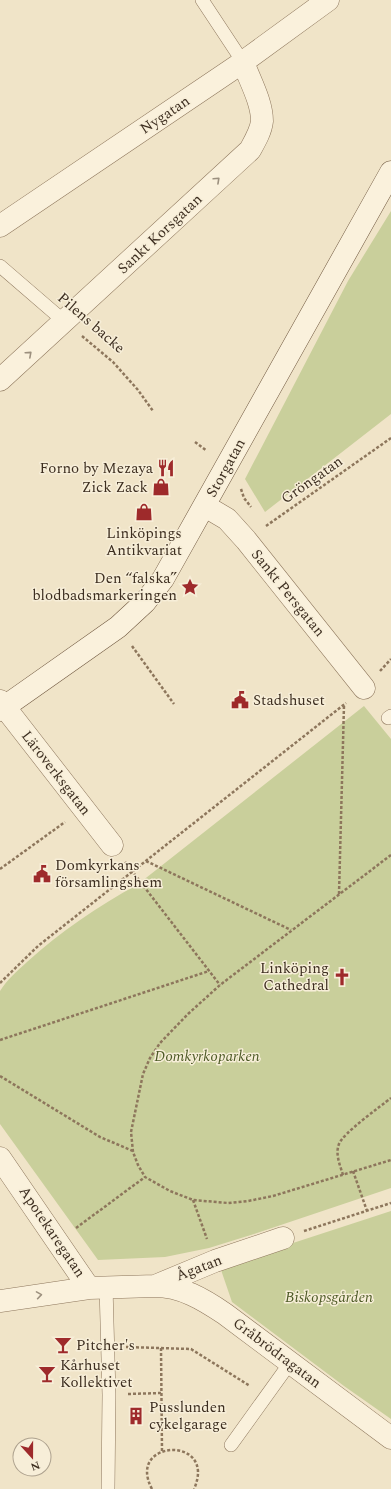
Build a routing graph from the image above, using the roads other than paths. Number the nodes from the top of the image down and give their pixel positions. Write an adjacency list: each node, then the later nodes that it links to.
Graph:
1 (202, 0): 3 (lane)
2 (328, 0): 3 (street, Nygatan)
3 (243, 62): 5 (street, Nygatan); 7 (street, Sankt Korsgatan, one-way to 3)
4 (391, 172): 9 (street, Storgatan)
5 (0, 226)
6 (0, 266): 7 (lane, Pilens backe)
7 (65, 322): 8 (street, Sankt Korsgatan, one-way to 7)
8 (0, 380)
9 (205, 506): 10 (street, Sankt Persgatan); 11 (street, Storgatan)
10 (364, 688)
11 (2, 706): 12 (street, Läroverksgatan)
12 (112, 845)
13 (0, 1158): 16 (street, Apotekaregatan)
14 (283, 1238): 15 (street, Ågatan)
15 (155, 1286): 16 (street, Ågatan); 18 (street, Gråbrödragatan)
16 (98, 1287): 17 (street, Ågatan, one-way to 16); 21 (lane)
17 (0, 1301)
18 (290, 1363): 19 (street, Gråbrödragatan); 20 (lane)
19 (391, 1438)
20 (231, 1445)
21 (108, 1489)

